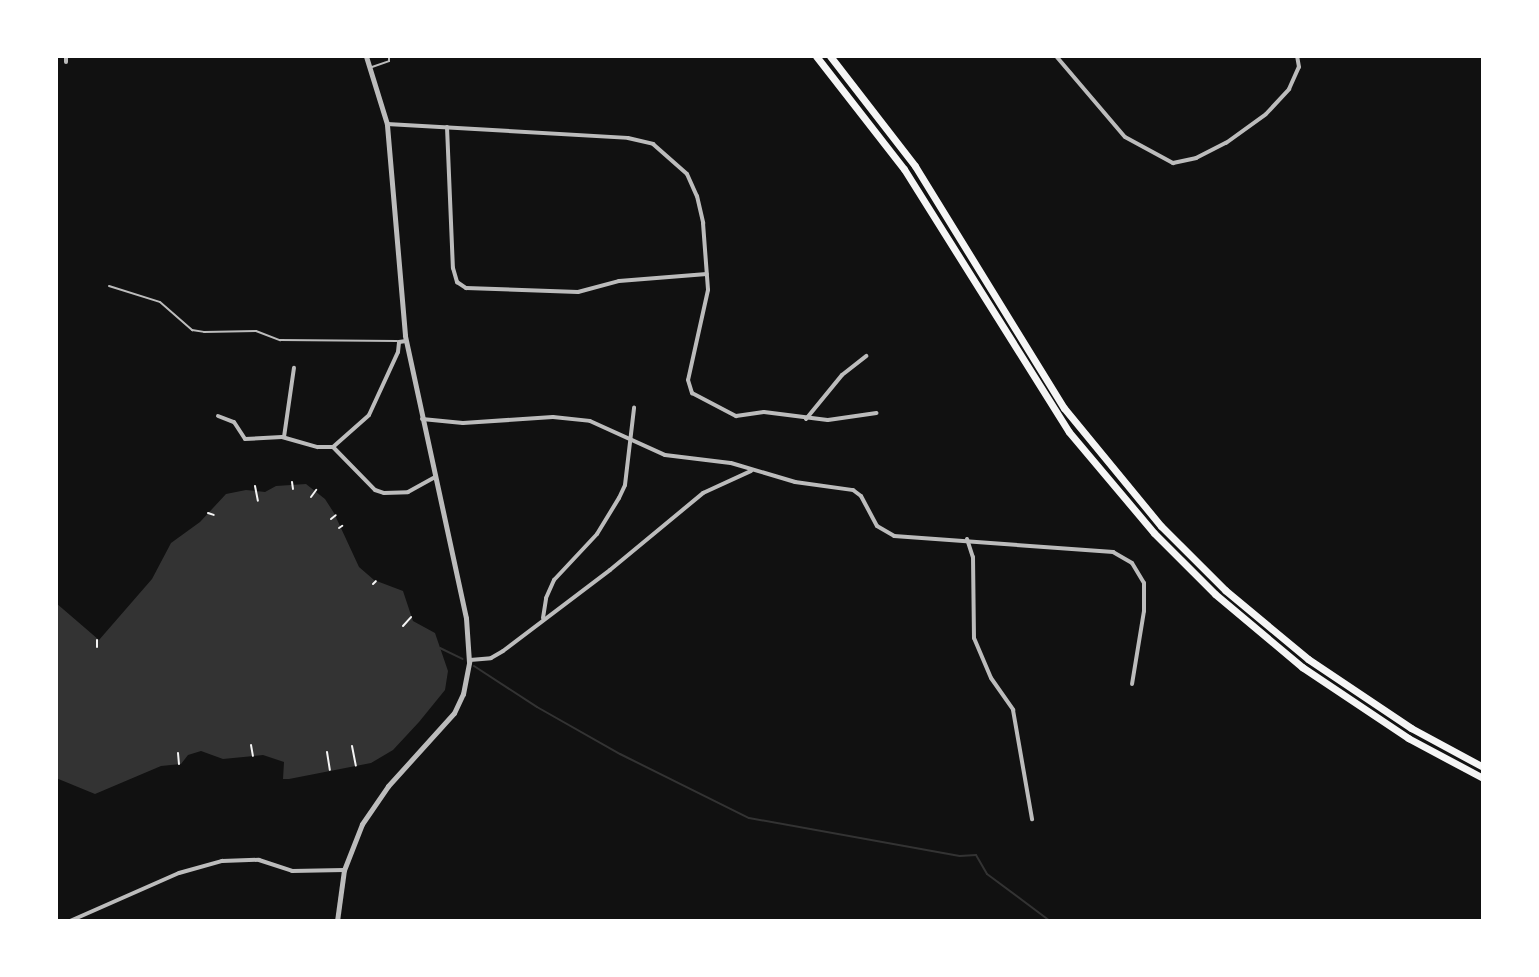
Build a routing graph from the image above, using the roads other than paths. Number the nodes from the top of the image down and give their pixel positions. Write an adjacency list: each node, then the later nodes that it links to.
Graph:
1 (366, 56): 7 (street)
2 (389, 56): 7 (lane)
3 (816, 56): 31 (highway)
4 (830, 56): 30 (highway)
5 (1056, 56): 6 (street)
6 (1297, 56)
7 (370, 68): 8 (street)
8 (387, 124): 9 (street); 12 (street)
9 (447, 127): 10 (street); 10 (street)
10 (708, 274): 20 (street)
11 (109, 286): 13 (lane)
12 (406, 341): 13 (street); 19 (street)
13 (399, 342): 23 (street)
14 (866, 356): 20 (street)
15 (294, 368): 21 (street)
16 (634, 408): 22 (street)
17 (877, 413): 20 (street)
18 (218, 416): 21 (street)
19 (422, 419): 22 (street); 25 (street)
20 (806, 419)
21 (284, 437): 23 (street)
22 (631, 441): 24 (street); 27 (street)
23 (333, 447): 25 (street)
24 (753, 470): 26 (street); 27 (street)
25 (435, 477): 28 (street)
26 (967, 539): 29 (street); 32 (street)
27 (543, 619): 28 (street)
28 (468, 660): 33 (street)
29 (1132, 684)
30 (1483, 767)
31 (1483, 778)
32 (1032, 819)
33 (344, 870): 34 (street); 35 (street)
34 (70, 921)
35 (337, 921)

